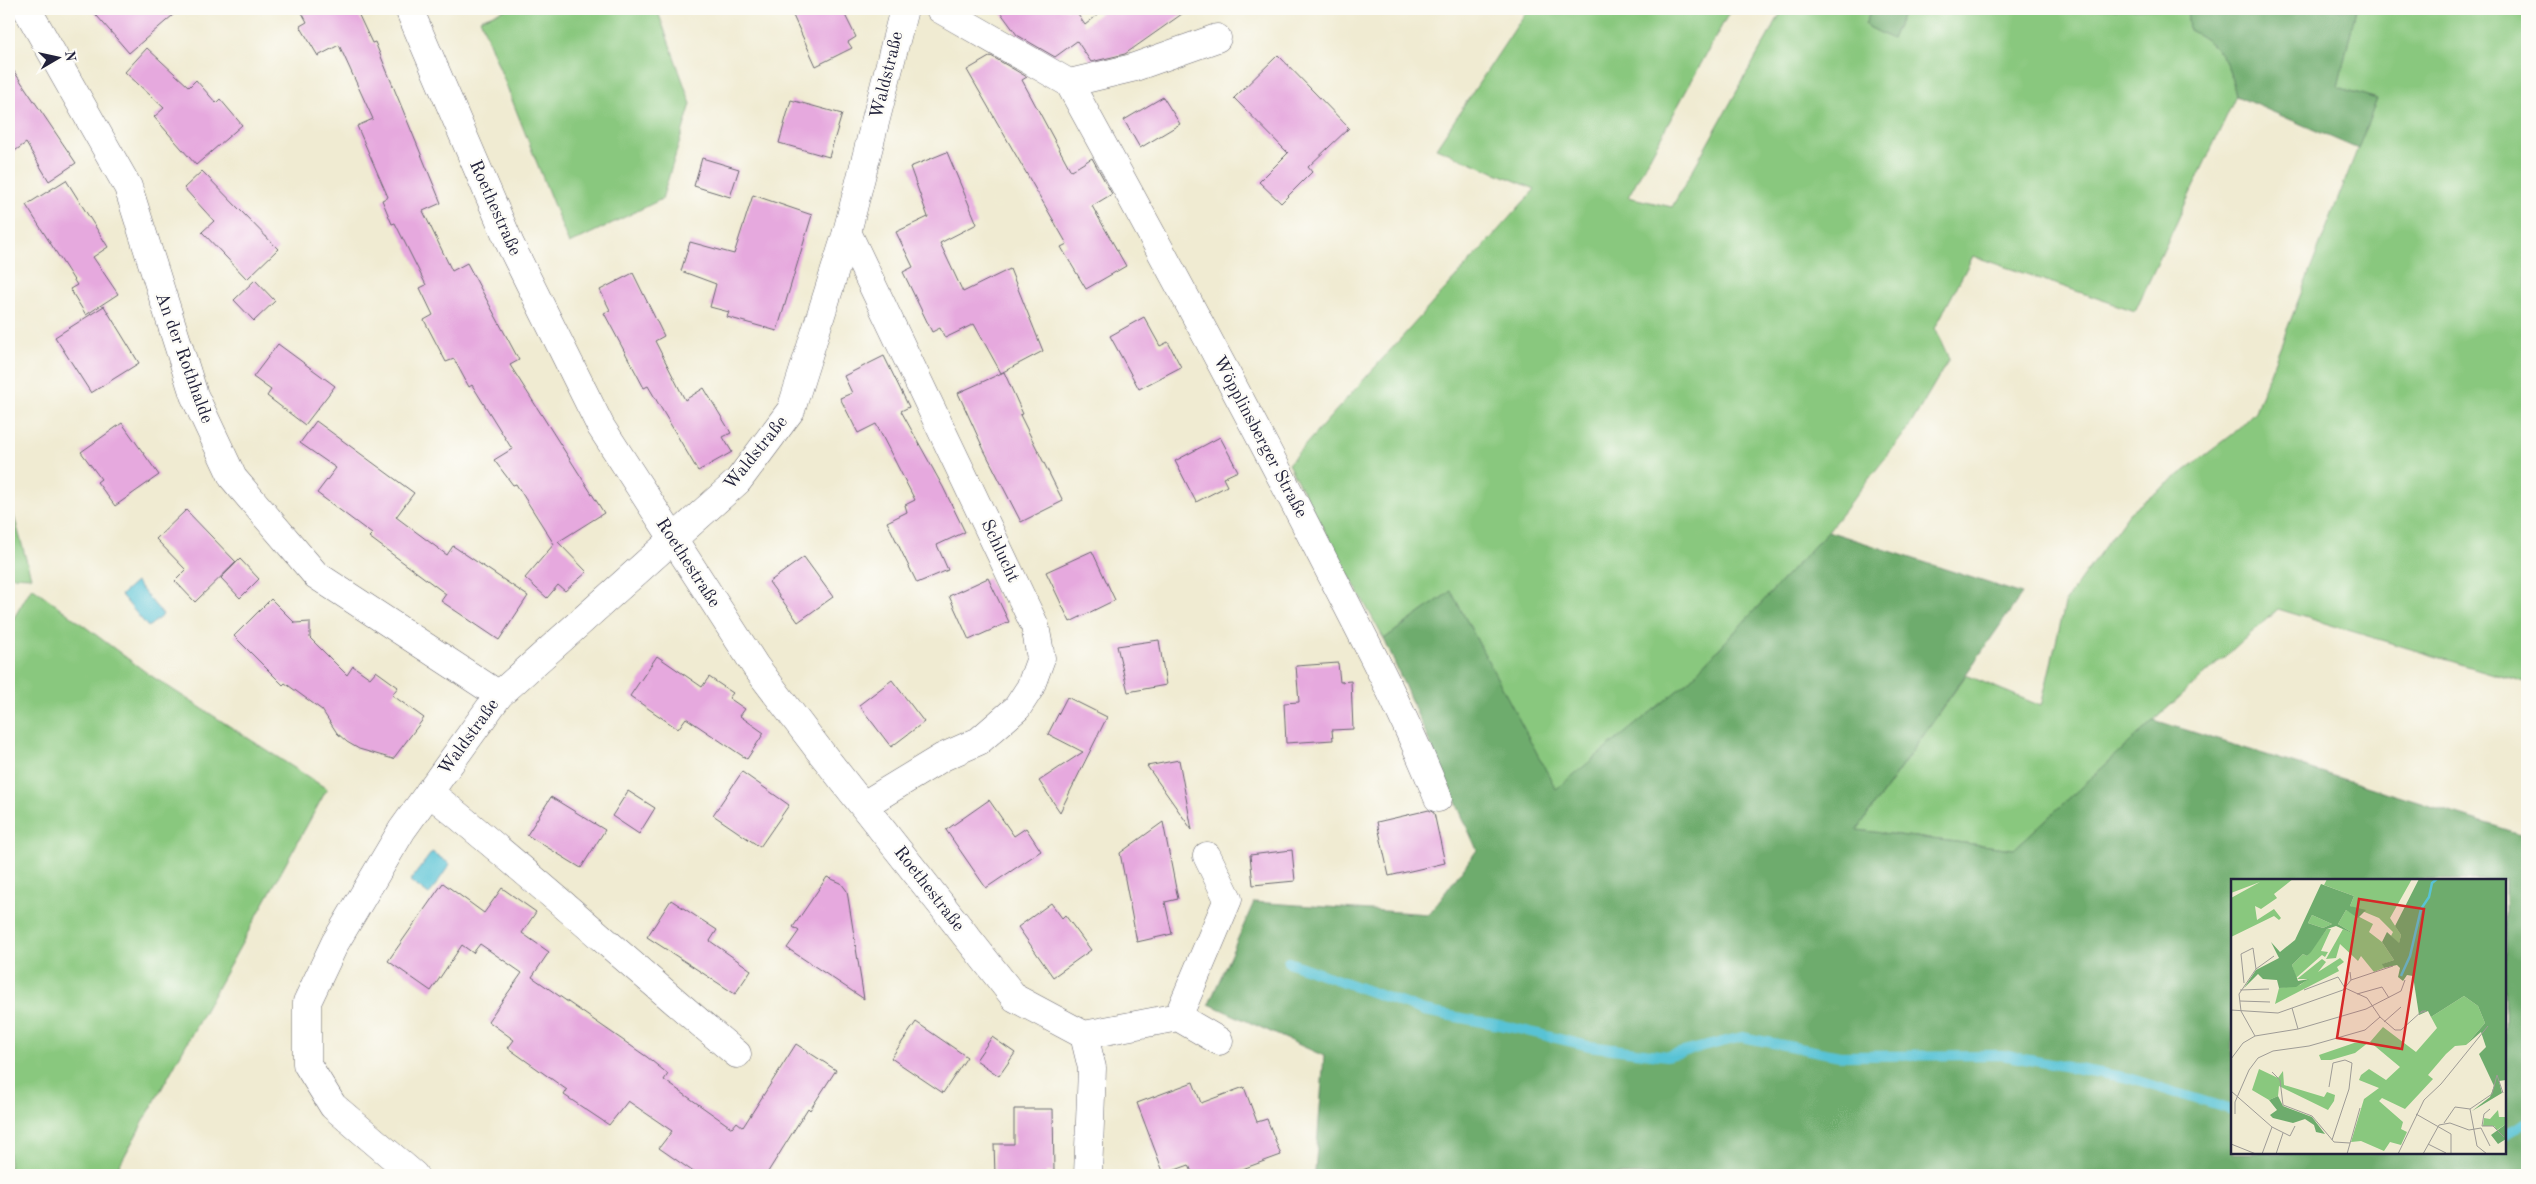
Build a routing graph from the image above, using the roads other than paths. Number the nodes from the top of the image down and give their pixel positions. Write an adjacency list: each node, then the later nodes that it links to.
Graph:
1 (27, 9): 9 (street, An der Rothhalde)
2 (409, 9): 8 (street, Roethestraße)
3 (904, 9): 7 (street, Waldstraße)
4 (940, 9): 6 (street)
5 (1217, 38): 6 (street)
6 (1070, 83): 11 (street, Wöpplinsberger Straße)
7 (848, 232): 8 (street, Waldstraße); 12 (street, Schlucht)
8 (672, 540): 9 (street, Waldstraße); 12 (street, Roethestraße)
9 (499, 694): 10 (street, Waldstraße)
10 (429, 792): 17 (street, Waldstraße); 18 (street, Waldstraße)
11 (1438, 798)
12 (864, 805): 15 (street, Roethestraße)
13 (1207, 856): 14 (street)
14 (1178, 1017): 15 (street); 16 (street)
15 (1084, 1035): 19 (street)
16 (1220, 1041)
17 (737, 1054)
18 (414, 1175)
19 (1088, 1175)

